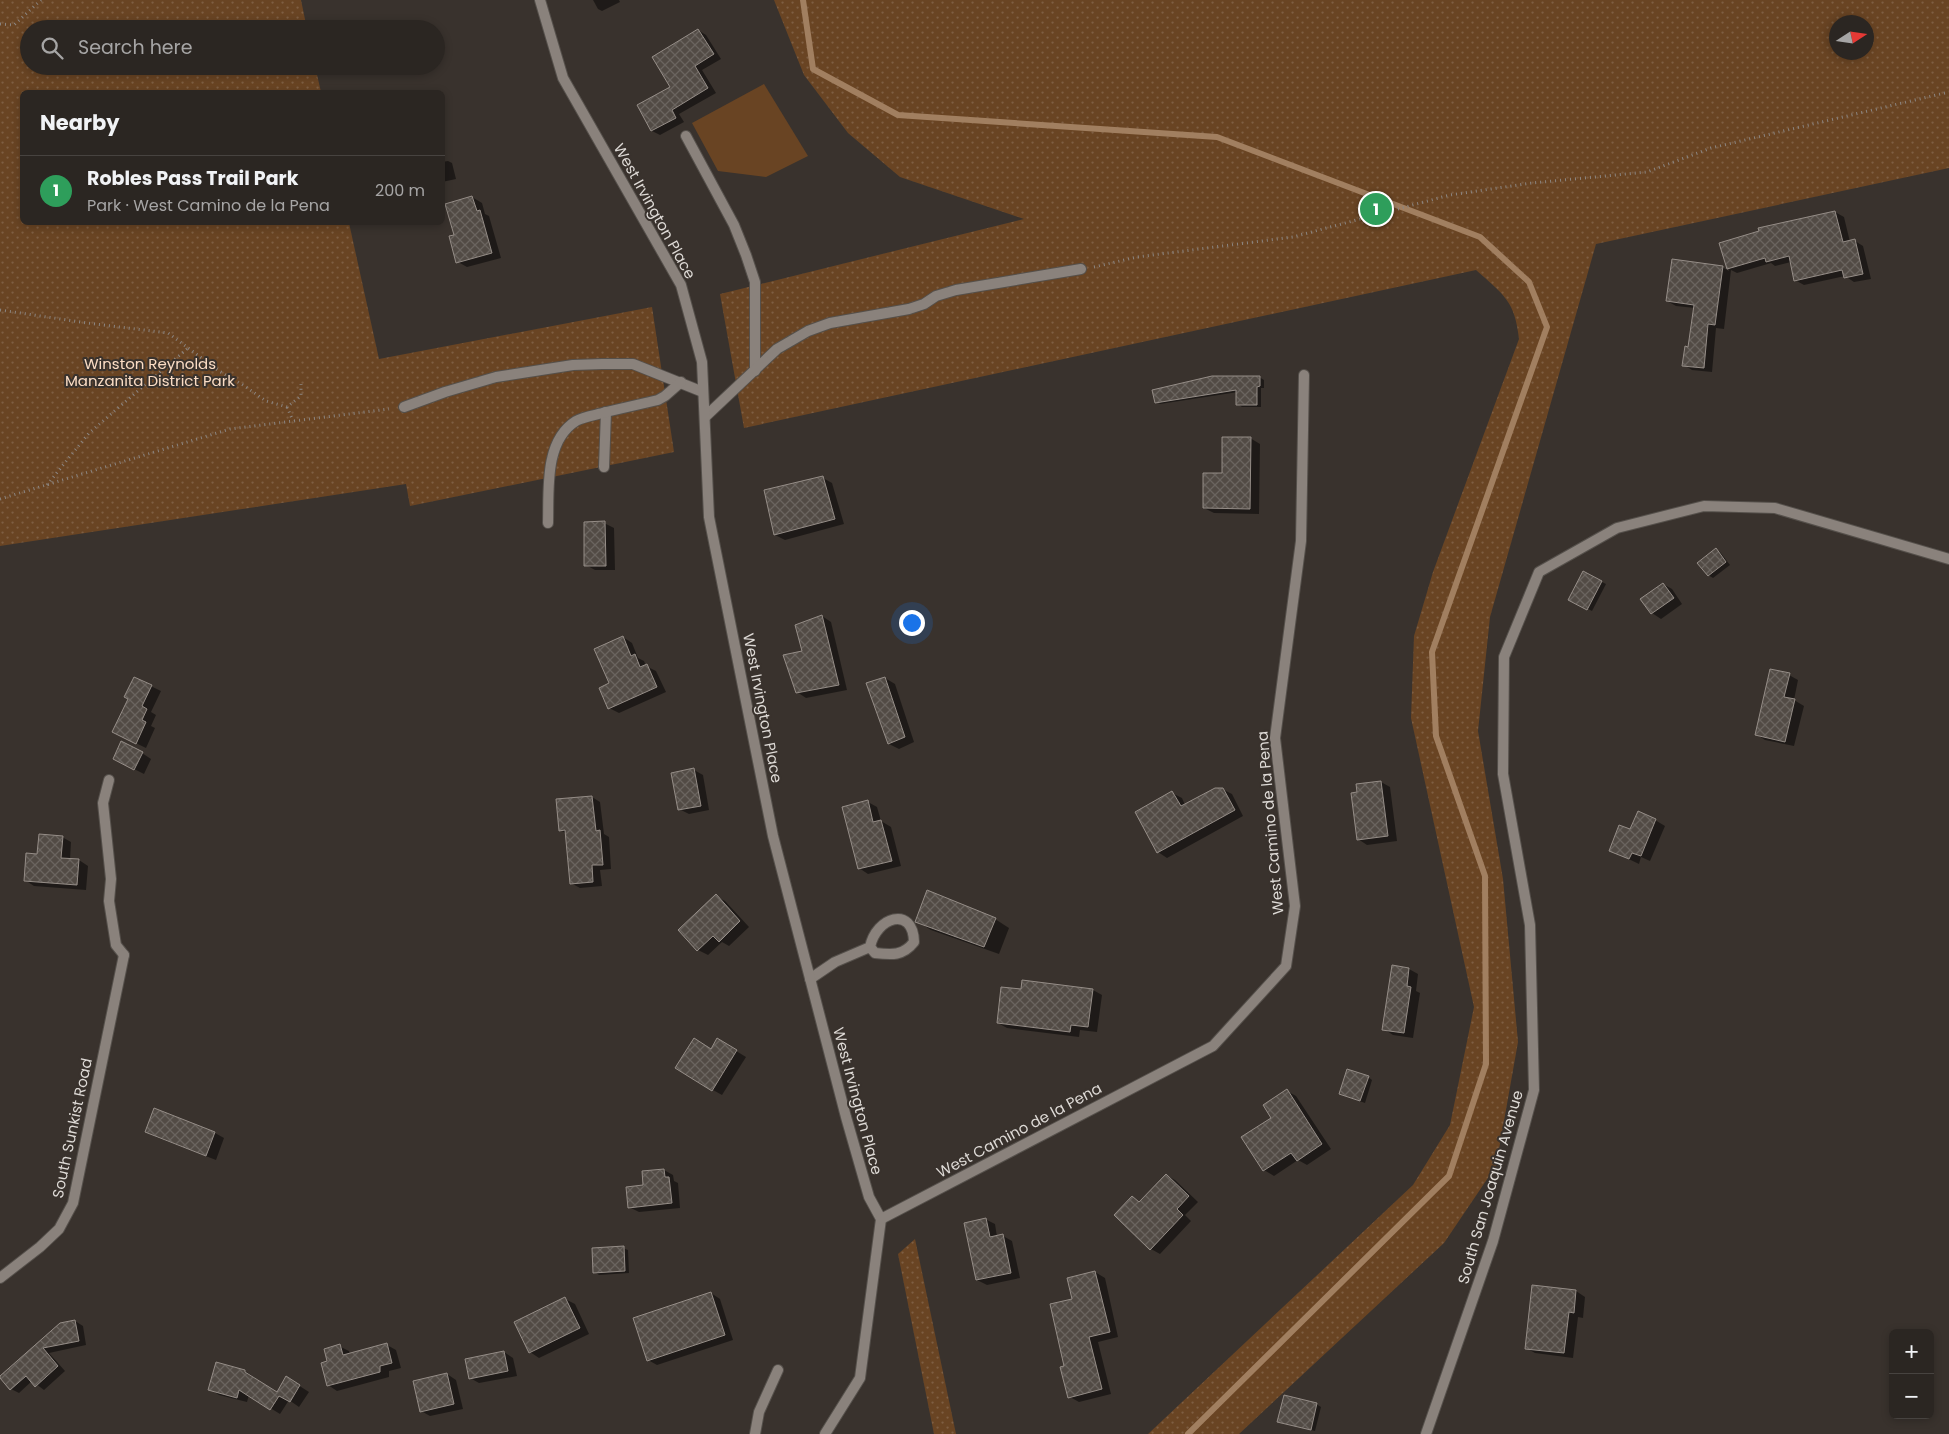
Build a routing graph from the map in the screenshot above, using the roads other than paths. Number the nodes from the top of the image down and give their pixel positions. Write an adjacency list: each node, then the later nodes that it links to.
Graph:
1 (540, 0): 7 (street, West Irvington Place)
2 (686, 136): 4 (street)
3 (1081, 270): 4 (street)
4 (755, 370): 10 (street)
5 (1304, 375): 17 (street, West Camino de la Pena)
6 (681, 382): 7 (street); 8 (street); 9 (street)
7 (703, 392): 10 (street, West Irvington Place)
8 (404, 407)
9 (606, 412): 11 (street); 12 (street)
10 (704, 417): 16 (street, West Irvington Place)
11 (604, 466)
12 (548, 523)
13 (1949, 560): 22 (street, South San Joaquin Avenue)
14 (109, 780): 18 (street, South Sunkist Road)
15 (870, 947): 15 (street); 16 (street)
16 (810, 979): 17 (street, West Irvington Place)
17 (882, 1219): 21 (street)
18 (0, 1278)
19 (778, 1370): 20 (street)
20 (755, 1434)
21 (825, 1434)
22 (1426, 1434)

